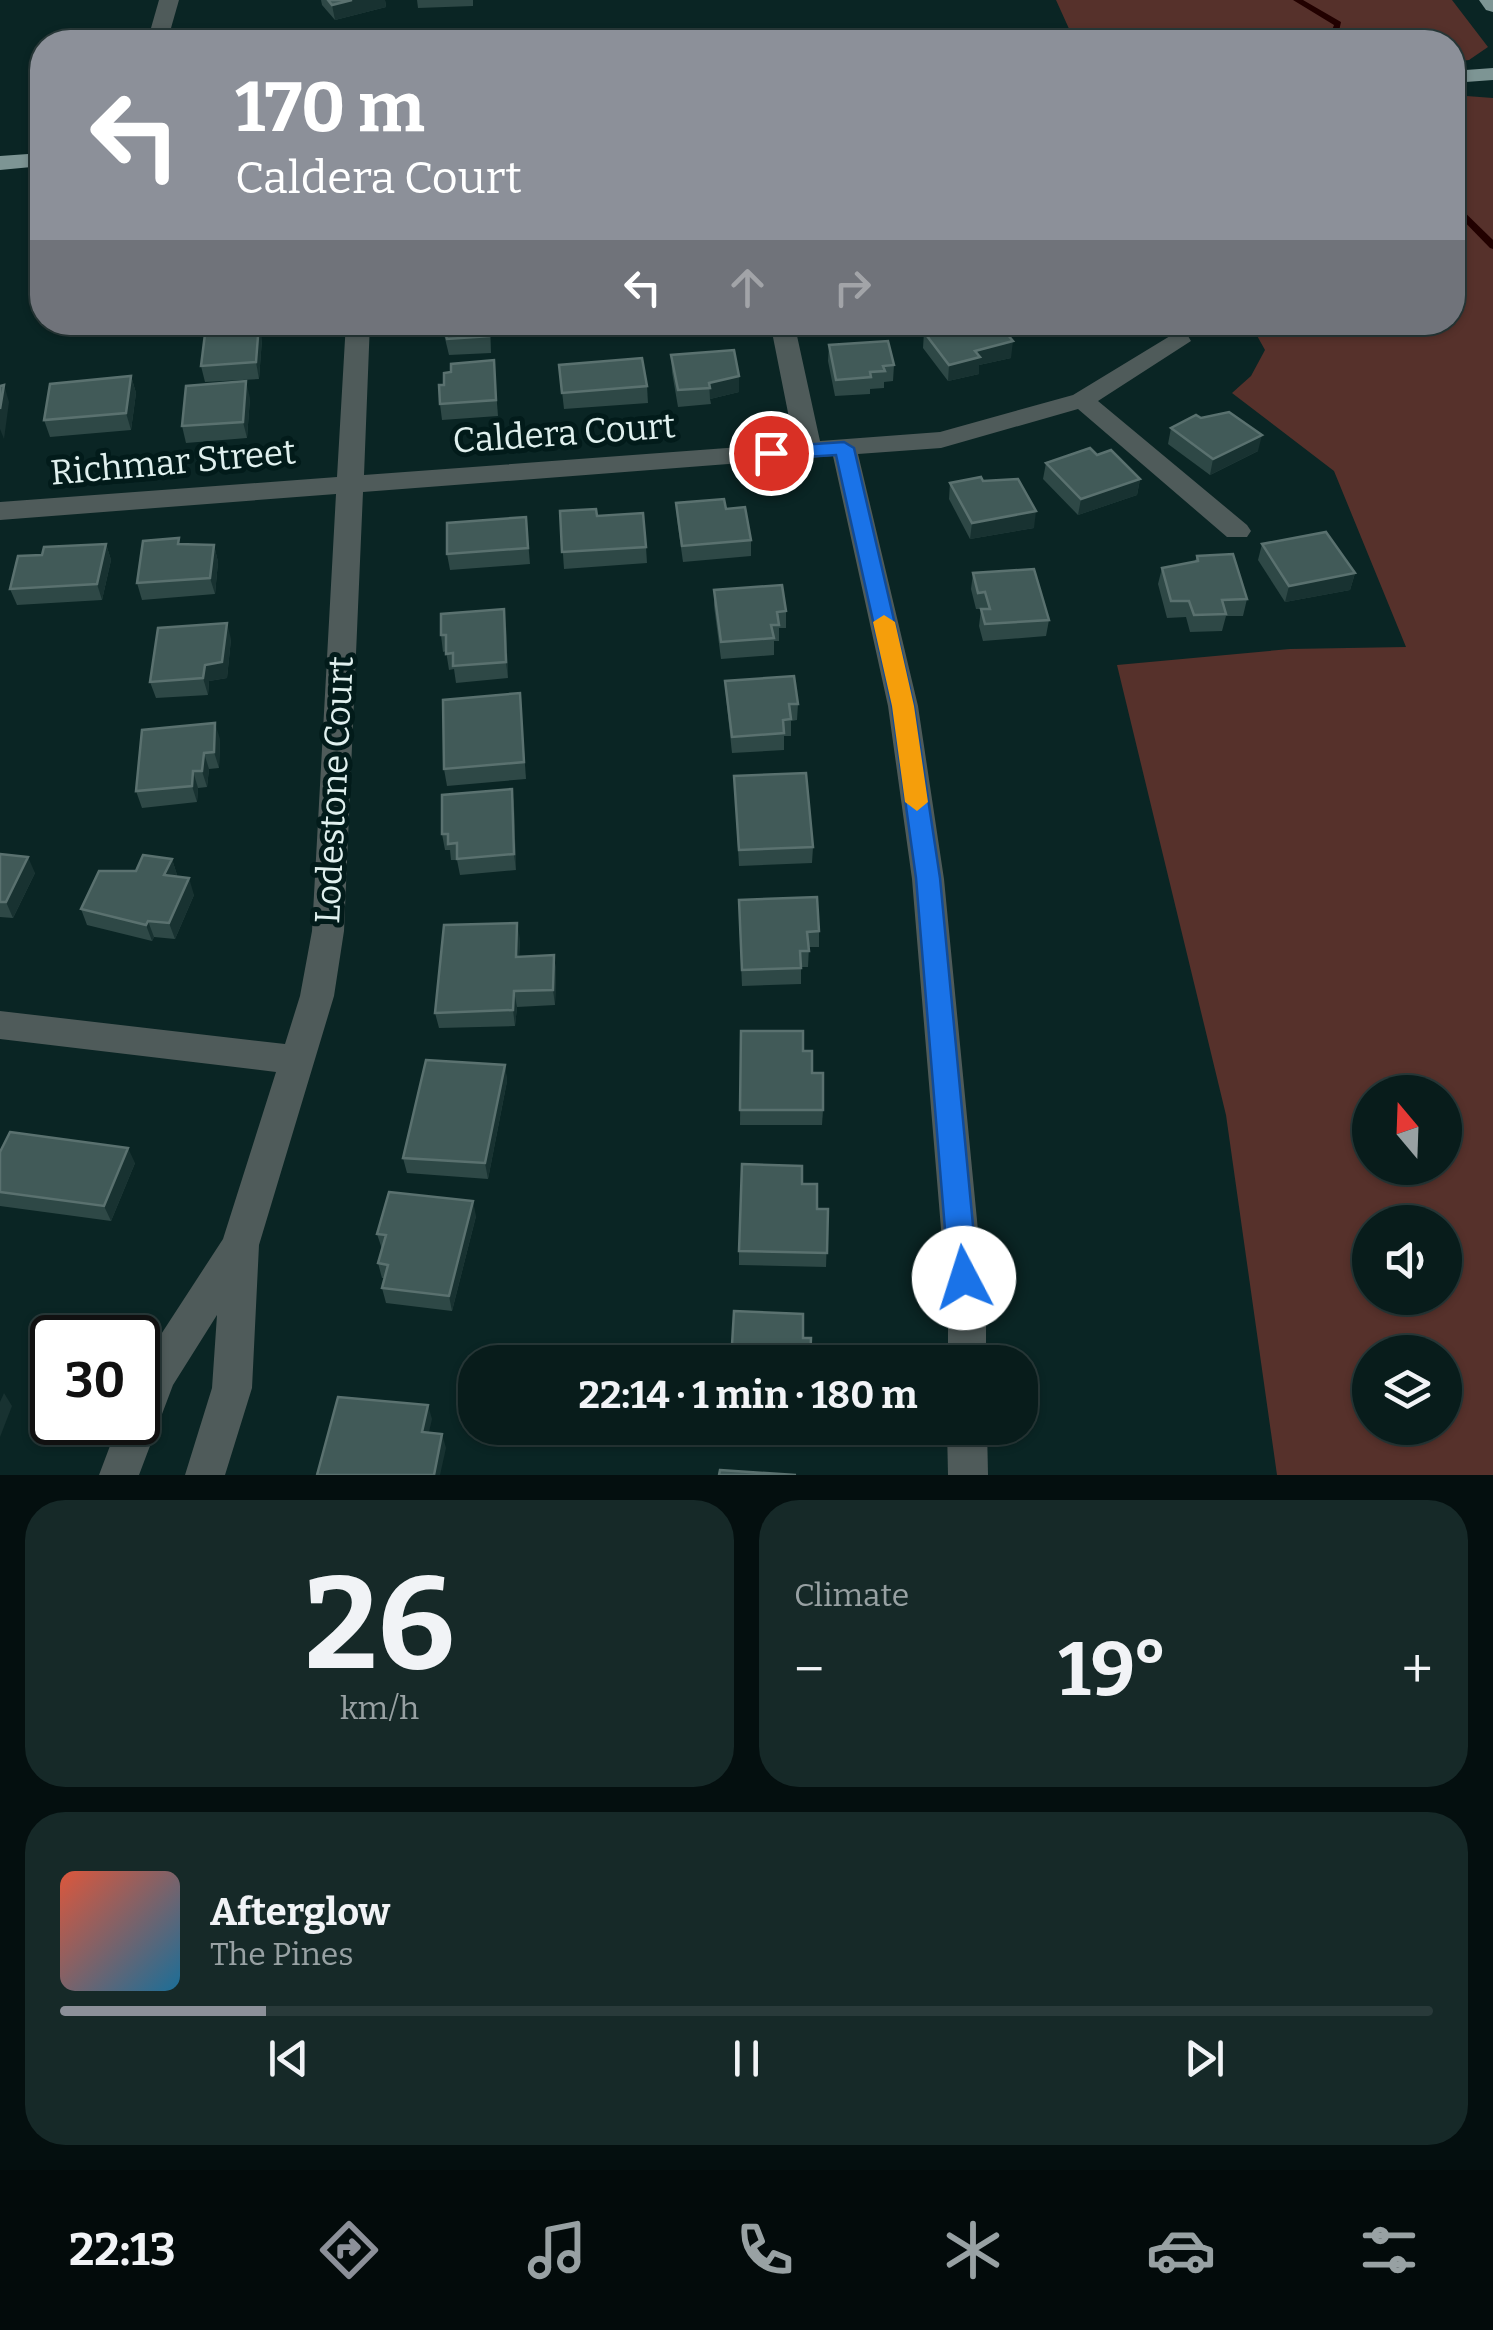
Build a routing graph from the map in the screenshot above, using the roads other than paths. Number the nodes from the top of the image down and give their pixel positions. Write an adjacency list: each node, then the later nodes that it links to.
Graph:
1 (169, 0): 2 (street)
2 (160, 30)
3 (1493, 74): 4 (main road)
4 (1465, 76)
5 (30, 161): 6 (main road)
6 (0, 163)
7 (357, 335): 13 (street, Lodestone Court)
8 (785, 335): 12 (street)
9 (1179, 341): 10 (street, Caldera Court)
10 (1082, 400): 11 (street, Caldera Court); 15 (street)
11 (844, 448): 12 (street, Caldera Court); 19 (street)
12 (809, 451): 13 (street, Caldera Court)
13 (351, 483): 14 (street, Richmar Street); 17 (street, Lodestone Court)
14 (0, 512)
15 (1238, 532)
16 (0, 1024): 17 (street)
17 (299, 1060): 18 (street, Lodestone Court)
18 (240, 1245): 21 (street, Lodestone Court); 22 (street, Lodestone Court)
19 (967, 1345)
20 (968, 1445): 23 (street)
21 (118, 1475)
22 (205, 1475)
23 (968, 1475)

